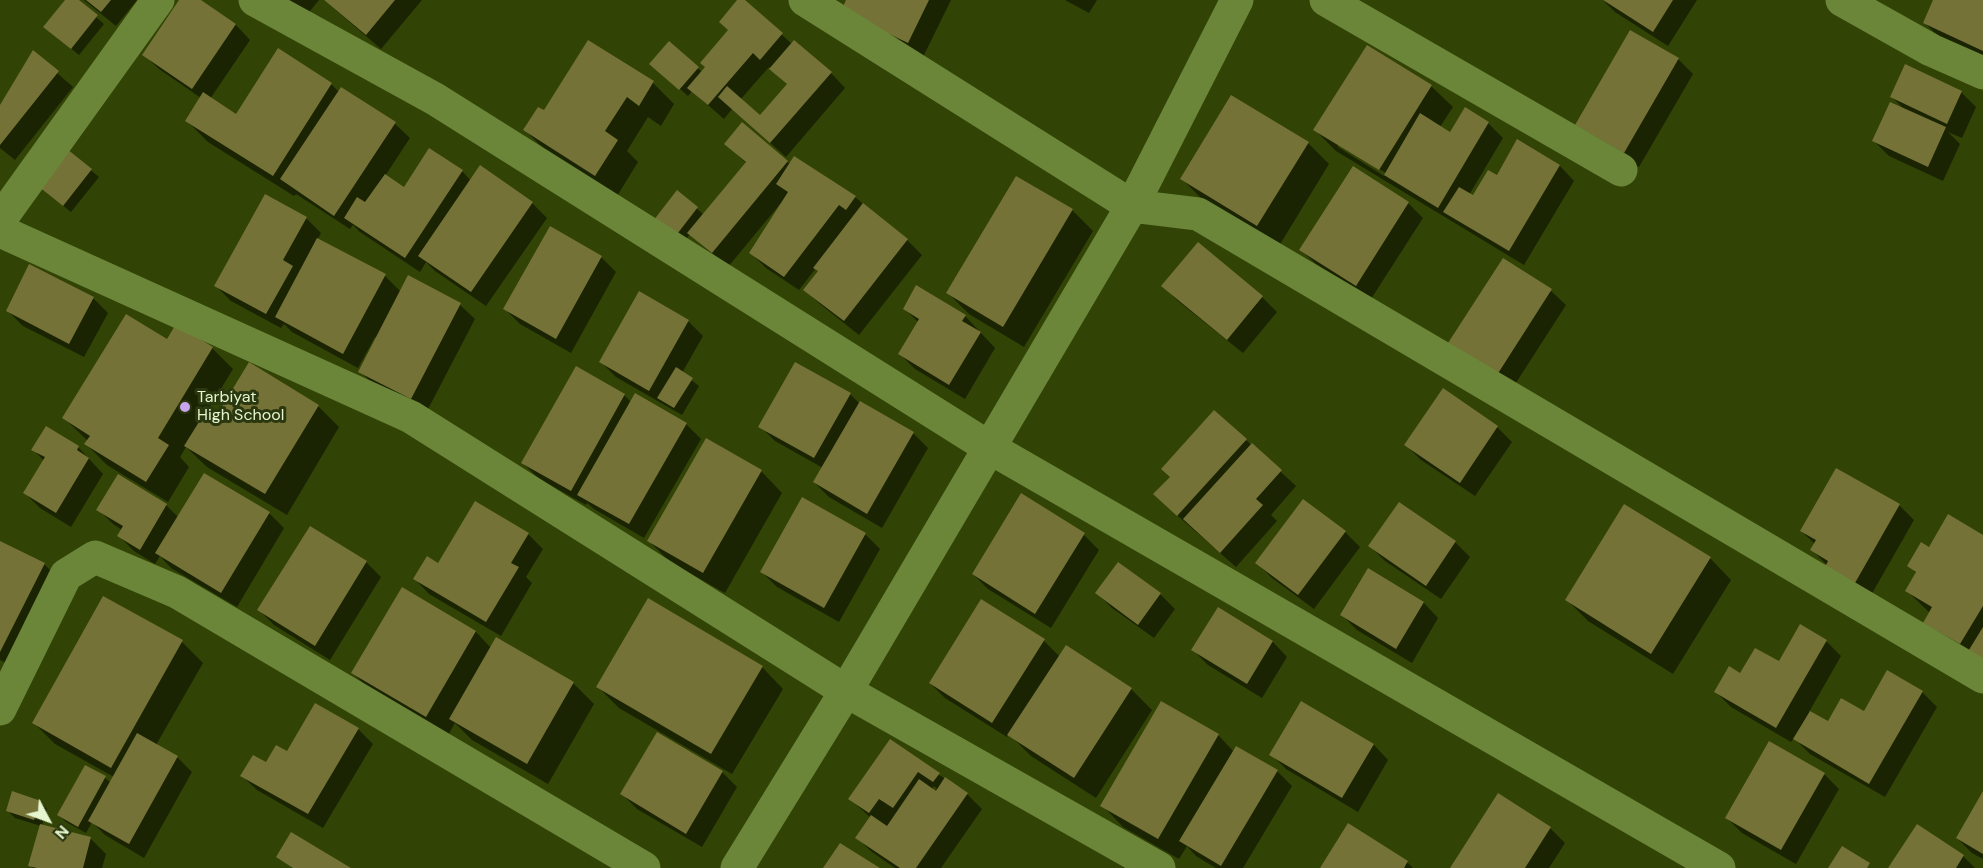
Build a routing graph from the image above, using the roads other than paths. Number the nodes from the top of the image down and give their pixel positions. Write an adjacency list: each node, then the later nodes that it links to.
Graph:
1 (158, 0): 10 (street)
2 (255, 0): 12 (street)
3 (805, 0): 9 (street)
4 (1238, 0): 9 (street)
5 (1326, 0): 8 (street)
6 (1842, 0): 7 (street)
7 (1983, 74)
8 (1621, 170)
9 (1132, 206): 12 (street); 13 (street)
10 (0, 220)
11 (0, 231): 14 (street)
12 (990, 448): 14 (street); 19 (street)
13 (1983, 677)
14 (846, 691): 17 (street); 18 (street)
15 (0, 710): 16 (street)
16 (644, 868)
17 (737, 868)
18 (1159, 868)
19 (1719, 868)

